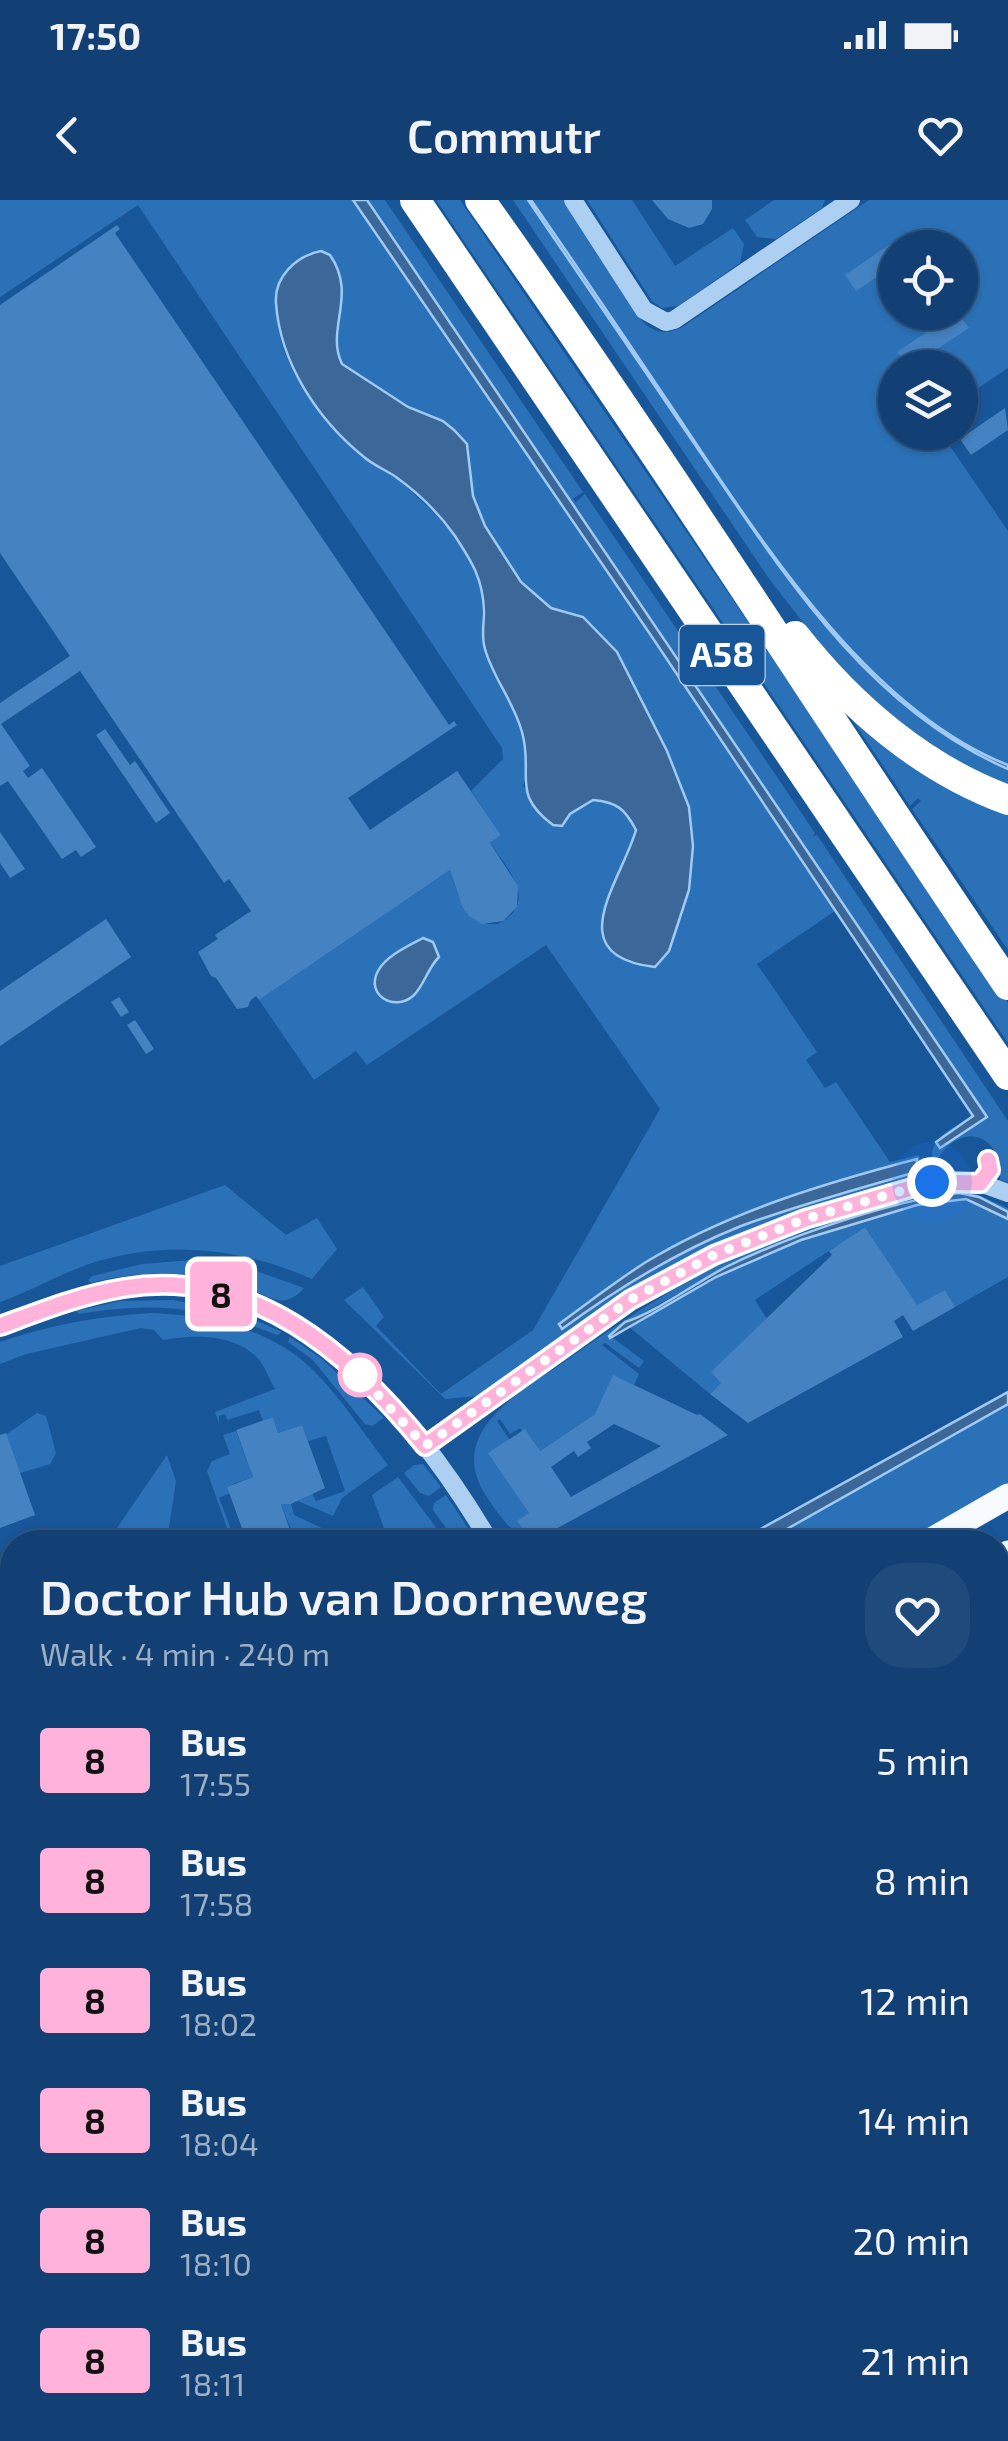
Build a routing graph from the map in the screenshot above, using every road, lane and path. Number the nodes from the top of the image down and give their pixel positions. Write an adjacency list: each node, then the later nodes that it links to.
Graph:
1 (414, 200): 8 (highway, A58)
2 (480, 200): 5 (highway, A58)
3 (573, 200): 4 (street)
4 (852, 200)
5 (712, 536): 6 (highway, A58); 7 (highway, A58)
6 (1008, 800)
7 (1008, 985)
8 (1008, 1076)
9 (1008, 1192): 11 (street)
10 (0, 1326): 11 (street)
11 (425, 1446): 13 (street)
12 (1008, 1496): 14 (main road)
13 (482, 1530)
14 (949, 1530)

